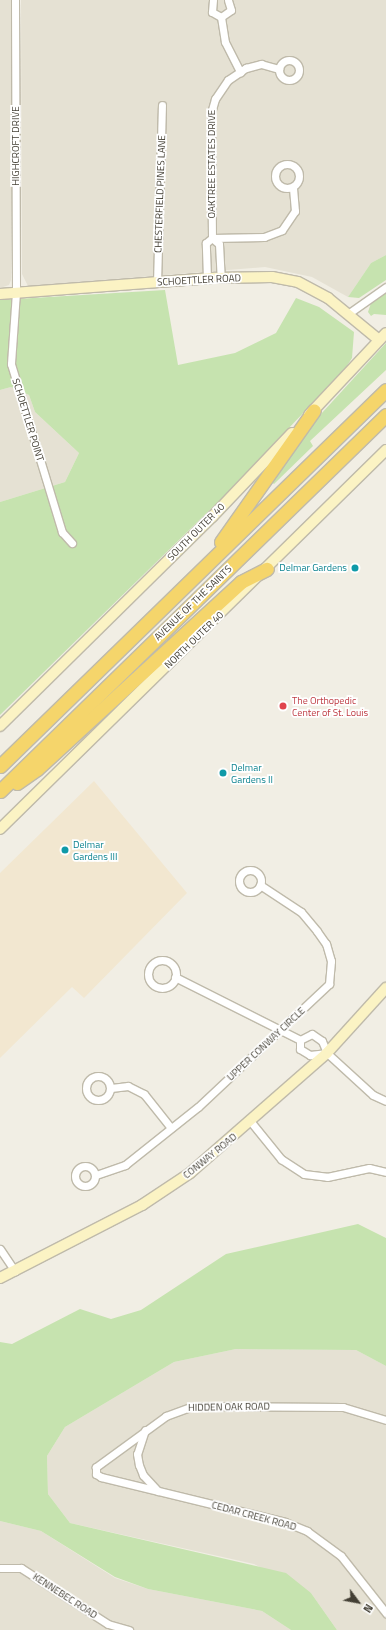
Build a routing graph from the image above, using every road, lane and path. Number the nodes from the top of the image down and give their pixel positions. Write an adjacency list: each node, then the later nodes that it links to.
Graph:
1 (15, 0): 14 (street, HIGHCROFT DRIVE)
2 (213, 0): 4 (street)
3 (228, 0): 4 (street)
4 (221, 17): 6 (street)
5 (279, 69): 6 (street, OAKTREE ESTATES DRIVE)
6 (240, 72): 9 (street, OAKTREE ESTATES DRIVE)
7 (162, 105): 12 (street, CHESTERFIELD PINES LANE)
8 (293, 187): 9 (street)
9 (212, 238): 10 (street, OAKTREE ESTATES DRIVE); 11 (street, OAKTREE ESTATES DRIVE)
10 (207, 278): 11 (street, SCHOETTLER ROAD); 12 (street, SCHOETTLER ROAD)
11 (221, 278): 16 (street, SCHOETTLER ROAD)
12 (157, 283): 14 (street, SCHOETTLER ROAD)
13 (386, 287): 16 (street)
14 (16, 292): 15 (street, SCHOETTLER ROAD); 22 (street, SCHOETTLER POINT)
15 (0, 294)
16 (349, 313): 17 (street, SCHOETTLER ROAD)
17 (383, 337): 19 (street, SOUTH OUTER 40)
18 (386, 390): 23 (highway, AVENUE OF THE SAINTS)
19 (314, 410): 23 (highway); 25 (street, SOUTH OUTER 40)
20 (386, 415): 27 (highway, AVENUE OF THE SAINTS)
21 (386, 450): 24 (street, NORTH OUTER 40)
22 (72, 542)
23 (205, 565): 26 (highway, AVENUE OF THE SAINTS)
24 (267, 569): 28 (highway); 29 (street, NORTH OUTER 40)
25 (0, 726)
26 (0, 766)
27 (0, 791)
28 (0, 794)
29 (0, 829)
30 (260, 885): 33 (street, UPPER CONWAY CIRCLE)
31 (175, 977): 33 (street)
32 (386, 988): 35 (street, CONWAY ROAD)
33 (280, 1031): 34 (street); 39 (street, UPPER CONWAY CIRCLE)
34 (300, 1040): 35 (street); 35 (street)
35 (327, 1053): 37 (street); 38 (street, CONWAY ROAD)
36 (111, 1088): 39 (street)
37 (386, 1101)
38 (251, 1122): 40 (street); 43 (street, CONWAY ROAD)
39 (171, 1128): 41 (street, UPPER CONWAY CIRCLE)
40 (386, 1172)
41 (96, 1175)
42 (0, 1249): 43 (street)
43 (15, 1271): 44 (street, CONWAY ROAD)
44 (0, 1278)
45 (386, 1420): 46 (street, HIDDEN OAK ROAD)
46 (146, 1428): 47 (street, HIDDEN OAK ROAD); 48 (street)
47 (96, 1474): 48 (street, CEDAR CREEK ROAD)
48 (158, 1491): 50 (street, CEDAR CREEK ROAD)
49 (0, 1568): 51 (street, KENNEBEC ROAD)
50 (386, 1612)
51 (129, 1630)

